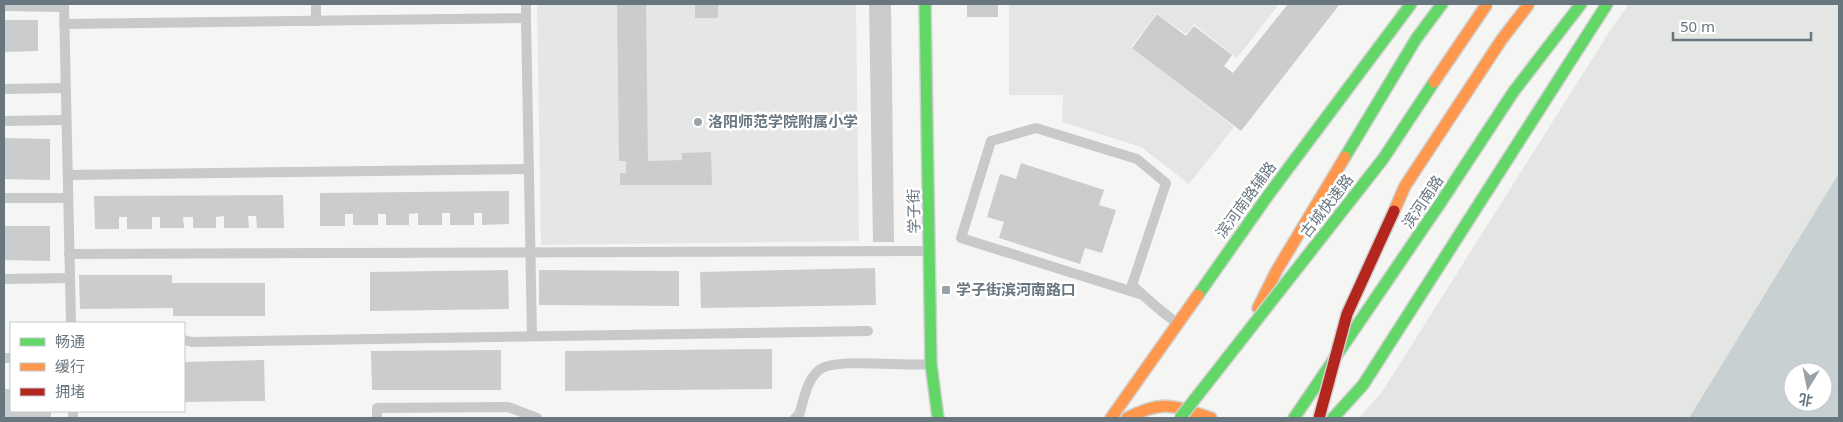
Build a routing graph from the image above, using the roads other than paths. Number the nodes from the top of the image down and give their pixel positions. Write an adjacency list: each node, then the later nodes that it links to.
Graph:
1 (316, 4): 14 (lane)
2 (526, 4): 13 (lane)
3 (918, 4): 24 (main road, 学子街)
4 (925, 4): 24 (main road, 学子街)
5 (1411, 4): 31 (main road, 滨河南路辅路)
6 (1442, 4): 36 (main road)
7 (1487, 4): 44 (main road, 古城快速路, bridge)
8 (1529, 4): 47 (main road, bridge)
9 (1581, 4): 46 (main road, 滨河南路)
10 (1607, 4): 48 (main road)
11 (64, 5): 12 (lane); 15 (lane)
12 (4, 6)
13 (526, 18): 14 (lane); 20 (lane)
14 (316, 20): 15 (lane)
15 (64, 24): 16 (lane)
16 (66, 88): 17 (lane); 19 (lane)
17 (4, 89)
18 (4, 120): 19 (lane)
19 (66, 120): 21 (lane)
20 (529, 169): 21 (lane); 25 (lane)
21 (68, 175): 23 (lane)
22 (4, 198): 23 (lane)
23 (68, 198): 26 (lane)
24 (926, 252): 25 (lane); 35 (main road, 学子街)
25 (530, 253): 26 (lane); 33 (lane)
26 (69, 254): 27 (lane)
27 (70, 278): 28 (lane); 30 (lane)
28 (4, 279)
29 (1143, 295): 29 (lane); 31 (lane)
30 (71, 322)
31 (1177, 322): 42 (main road, 滨河南路辅路)
32 (868, 330): 33 (lane)
33 (532, 336): 34 (lane)
34 (185, 340)
35 (927, 364): 39 (lane); 40 (main road, 学子街); 41 (main road, 学子街)
36 (1220, 384)
37 (378, 418): 38 (lane)
38 (537, 418)
39 (794, 418)
40 (930, 418)
41 (938, 418)
42 (1111, 418)
43 (1127, 418): 45 (main road)
44 (1180, 418)
45 (1211, 418)
46 (1294, 418)
47 (1319, 418)
48 (1333, 418)

